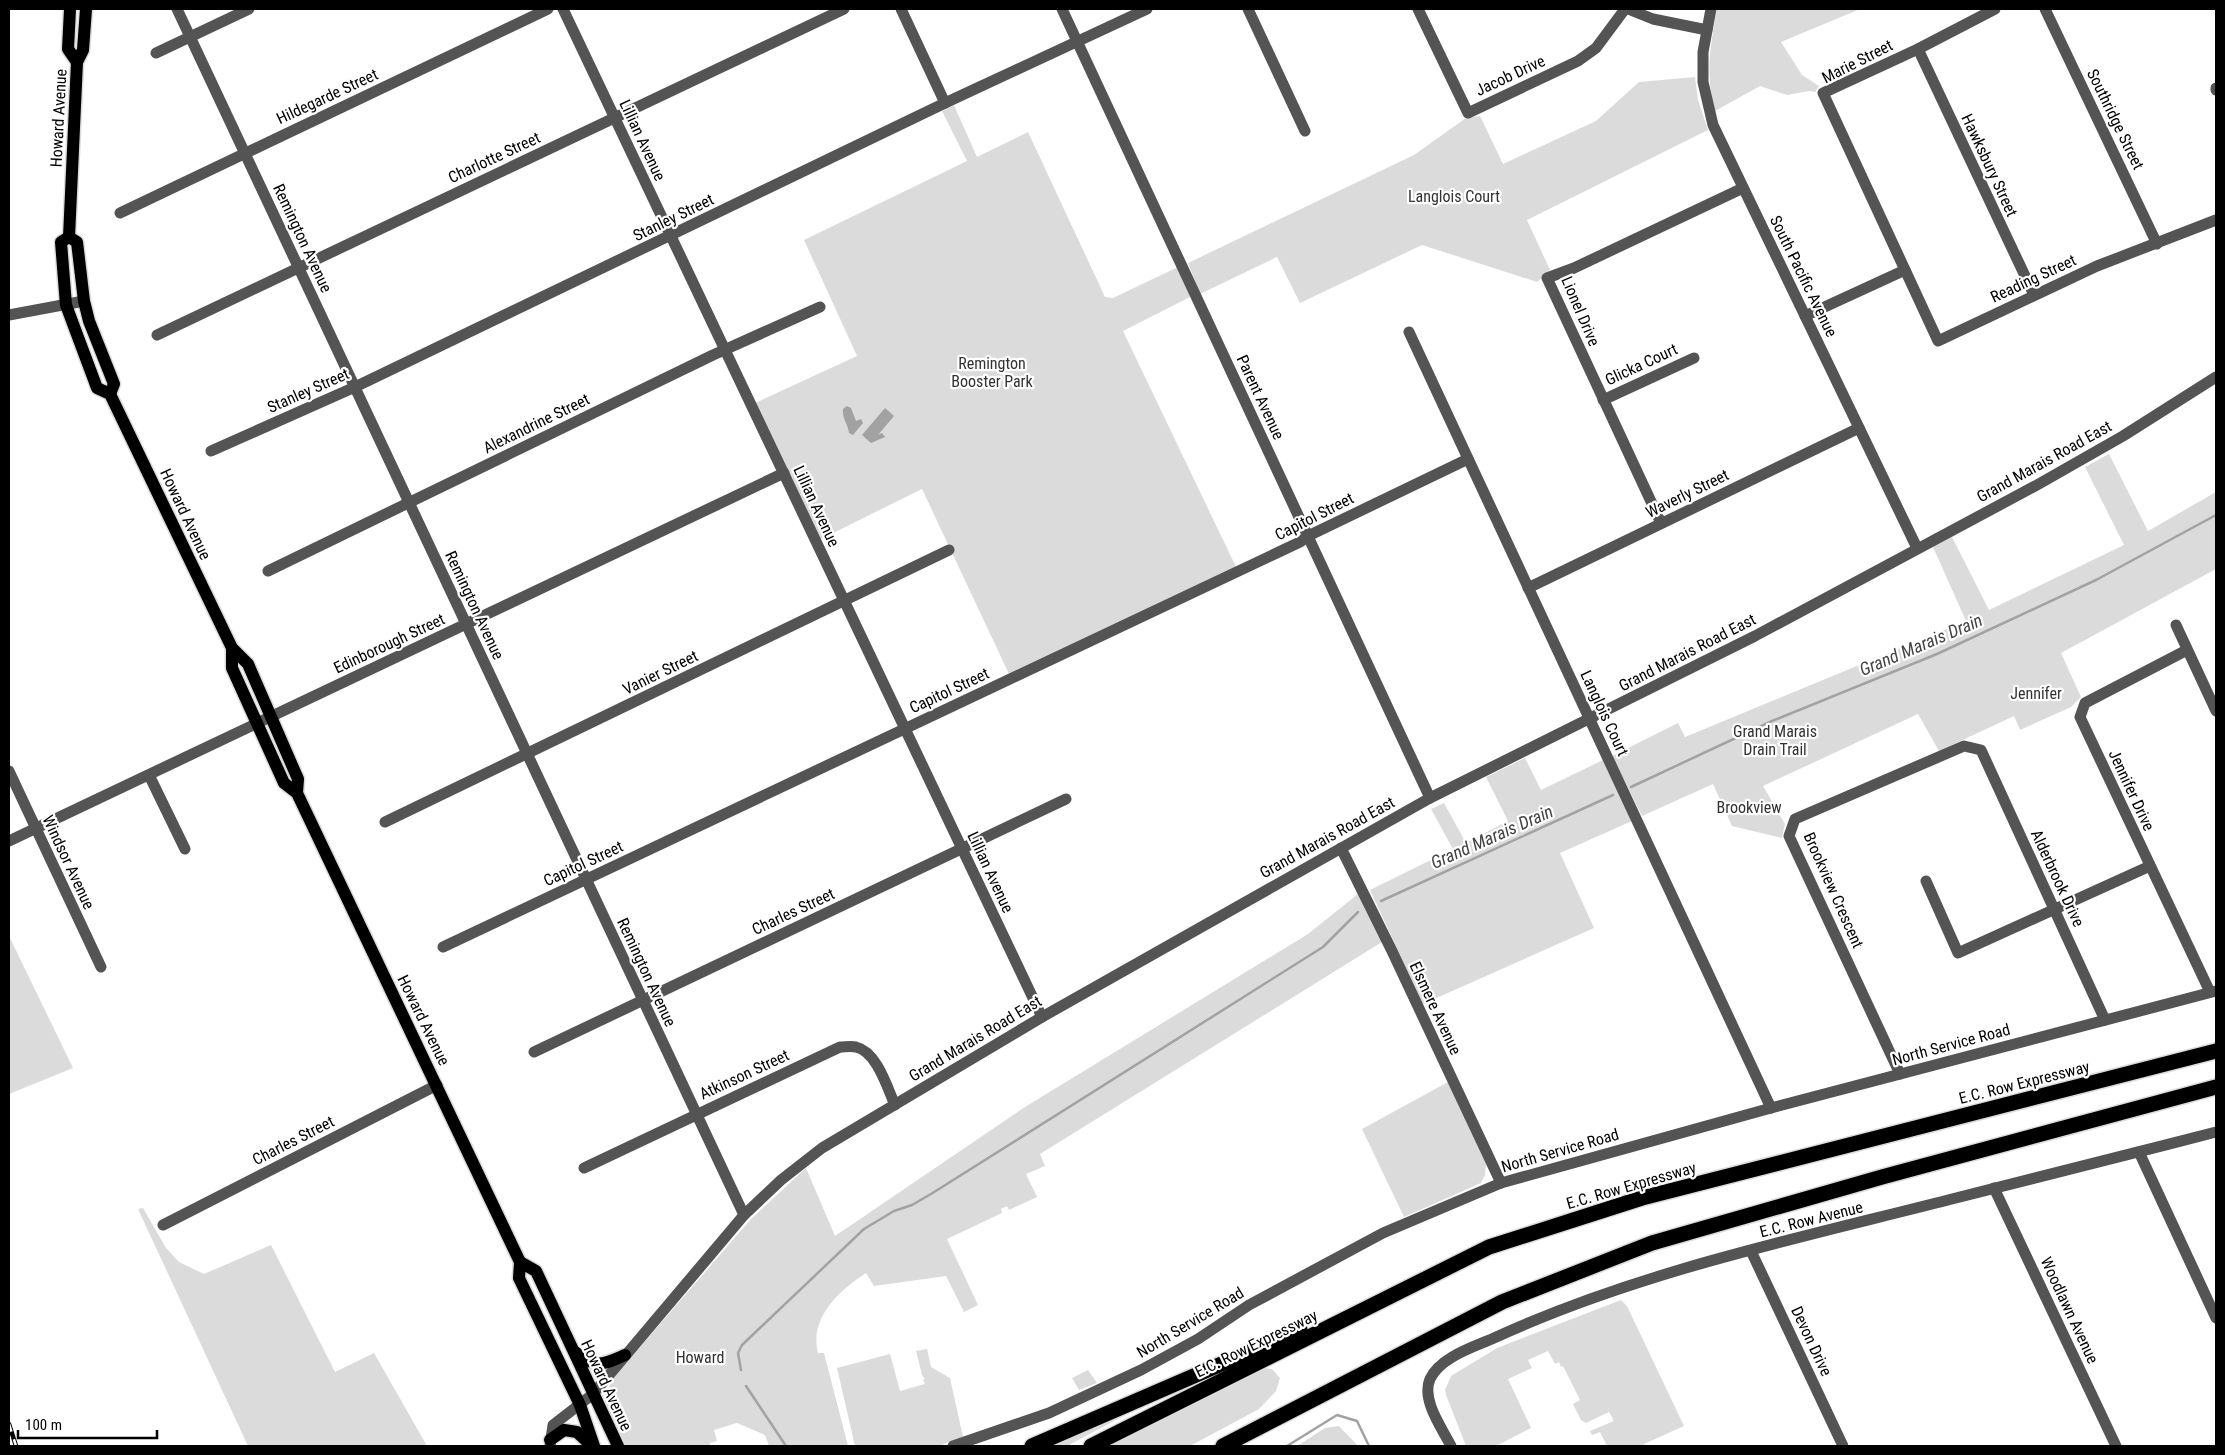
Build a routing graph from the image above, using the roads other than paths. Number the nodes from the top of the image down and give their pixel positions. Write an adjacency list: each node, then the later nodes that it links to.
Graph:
1 (70, 9): 22 (main road, Howard Avenue)
2 (86, 9): 22 (main road, Howard Avenue)
3 (177, 9): 18 (street, Remington Avenue)
4 (249, 9): 18 (street)
5 (548, 9): 26 (street, Hildegarde Street)
6 (563, 9): 24 (street, Lillian Avenue)
7 (844, 9): 24 (street, Charlotte Street)
8 (901, 9): 23 (street)
9 (1062, 9): 19 (street, Parent Avenue)
10 (1147, 9): 19 (street, Stanley Street)
11 (1248, 9): 25 (street)
12 (1419, 9): 13 (street, Jacob Drive)
13 (1627, 9): 17 (street)
14 (1711, 9): 17 (street, South Pacific Avenue)
15 (1995, 9): 20 (street, Marie Street)
16 (2045, 9): 32 (street, Southridge Street)
17 (1707, 30): 27 (street, South Pacific Avenue)
18 (190, 37): 21 (street); 26 (street, Remington Avenue)
19 (1076, 40): 23 (street, Stanley Street); 55 (street, Parent Avenue)
20 (1918, 49): 34 (street, Marie Street); 35 (street, Hawksbury Street)
21 (156, 53)
22 (77, 62): 31 (main road, Howard Avenue)
23 (945, 102): 30 (street, Stanley Street)
24 (615, 118): 30 (street, Lillian Avenue); 33 (street, Charlotte Street)
25 (1305, 131)
26 (245, 153): 28 (street, Hildegarde Street); 33 (street, Remington Avenue)
27 (1743, 188): 40 (street, South Pacific Avenue); 48 (street, Lionel Drive)
28 (120, 213)
29 (2216, 220): 32 (street, Reading Street)
30 (671, 236): 43 (street, Lillian Avenue); 46 (street, Stanley Street)
31 (69, 237): 36 (main road, Howard Avenue); 37 (main road, Howard Avenue)
32 (2158, 244): 35 (street, Reading Street)
33 (299, 268): 42 (street, Charlotte Street); 46 (street, Remington Avenue)
34 (1905, 270): 35 (street, Reading Street); 40 (street)
35 (2034, 295)
36 (84, 301): 37 (street); 47 (main road, Howard Avenue)
37 (66, 304): 39 (street); 47 (main road, Howard Avenue)
38 (820, 307): 43 (street, Alexandrine Street)
39 (9, 315)
40 (1805, 316): 49 (street, South Pacific Avenue)
41 (1408, 332): 51 (street, Langlois Court)
42 (158, 335)
43 (725, 350): 52 (street, Lillian Avenue); 53 (street, Alexandrine Street)
44 (1694, 358): 48 (street, Glicka Court)
45 (2216, 378): 56 (street, Grand Marais Road East)
46 (355, 387): 50 (street, Stanley Street); 53 (street, Remington Avenue)
47 (110, 394): 63 (main road, Howard Avenue)
48 (1602, 400): 54 (street, Lionel Drive)
49 (1859, 428): 54 (street, Waverly Street); 56 (street, South Pacific Avenue)
50 (212, 451)
51 (1468, 459): 55 (street, Capitol Street); 59 (street, Langlois Court)
52 (784, 473): 60 (street, Lillian Avenue); 61 (street, Edinborough Street)
53 (409, 502): 58 (street, Alexandrine Street); 61 (street, Remington Avenue)
54 (1661, 524): 59 (street, Waverly Street)
55 (1308, 536): 69 (street, Capitol Street); 75 (street, Parent Avenue)
56 (1917, 548): 67 (street, Grand Marais Road East)
57 (949, 550): 60 (street, Vanier Street)
58 (268, 571)
59 (1528, 588): 67 (street, Langlois Court)
60 (844, 601): 69 (street, Lillian Avenue); 71 (street, Vanier Street)
61 (466, 624): 66 (street, Edinborough Street); 71 (street, Remington Avenue)
62 (2176, 626): 64 (street)
63 (232, 648): 66 (main road, Howard Avenue); 68 (main road, Howard Avenue)
64 (2187, 650): 65 (street); 83 (street, Jennifer Drive)
65 (2216, 711)
66 (272, 716): 68 (street, Edinborough Street); 74 (main road, Howard Avenue)
67 (1590, 720): 75 (street, Grand Marais Road East); 99 (street, Langlois Court)
68 (257, 724): 73 (street, Edinborough Street); 74 (main road, Howard Avenue)
69 (905, 729): 80 (street, Lillian Avenue); 84 (street, Capitol Street)
70 (1981, 750): 86 (street, Alderbrook Drive); 95 (street, Brookview Crescent)
71 (527, 754): 77 (street, Vanier Street); 84 (street, Remington Avenue)
72 (9, 771): 78 (street, Windsor Avenue)
73 (150, 774): 78 (street, Edinborough Street); 82 (street)
74 (297, 793): 96 (main road, Howard Avenue)
75 (1430, 798): 81 (street, Grand Marais Road East)
76 (1066, 799): 80 (street, Charles Street)
77 (385, 822)
78 (36, 828): 79 (street, Edinborough Street); 88 (street, Windsor Avenue)
79 (9, 841)
80 (962, 848): 90 (street, Charles Street); 91 (street, Lillian Avenue)
81 (1341, 848): 91 (street, Grand Marais Road East); 104 (street, Elsmere Avenue)
82 (185, 849)
83 (2150, 866): 86 (street); 89 (street, Jennifer Drive)
84 (586, 880): 87 (street, Capitol Street); 90 (street, Remington Avenue)
85 (1926, 880): 86 (street)
86 (2054, 908): 92 (street, Alderbrook Drive)
87 (443, 947)
88 (101, 967)
89 (2213, 992): 92 (street, North Service Road)
90 (643, 1000): 94 (street, Charles Street); 100 (street, Remington Avenue)
91 (1042, 1017): 98 (street, Grand Marais Road East)
92 (2105, 1020): 95 (street, North Service Road)
93 (2216, 1051): 108 (highway, E.C. Row Expressway)
94 (534, 1052)
95 (1900, 1074): 99 (street, North Service Road)
96 (437, 1085): 107 (street, Charles Street); 110 (main road, Howard Avenue)
97 (2216, 1087): 122 (highway)
98 (895, 1105): 100 (street, Atkinson Street); 106 (street, Grand Marais Road East)
99 (1771, 1108): 104 (street, North Service Road)
100 (697, 1114): 103 (street, Atkinson Street); 106 (street, Remington Avenue)
101 (2216, 1132): 102 (street, E.C. Row Avenue)
102 (2139, 1152): 105 (street, E.C. Row Avenue); 111 (street)
103 (584, 1168)
104 (1501, 1183): 119 (street, North Service Road)
105 (1994, 1188): 109 (street, E.C. Row Avenue); 125 (street, Woodlawn Avenue)
106 (744, 1215): 113 (street, Grand Marais Road East)
107 (163, 1224)
108 (1489, 1247): 120 (highway); 121 (highway, E.C. Row Expressway)
109 (1750, 1251): 123 (street, E.C. Row Avenue); 124 (street, Devon Drive)
110 (520, 1262): 112 (main road, Howard Avenue); 115 (main road, Howard Avenue)
111 (2216, 1318)
112 (573, 1350): 113 (main road); 114 (main road, Howard Avenue)
113 (625, 1355): 114 (street, Grand Marais Road East)
114 (594, 1394): 115 (street, Grand Marais Road East); 118 (main road, Howard Avenue)
115 (580, 1405): 116 (street, Grand Marais Road East); 117 (main road, Howard Avenue)
116 (550, 1443): 117 (main road)
117 (593, 1446)
118 (618, 1446)
119 (953, 1446)
120 (1032, 1446)
121 (1091, 1446)
122 (1223, 1446)
123 (1451, 1446)
124 (1843, 1446)
125 (2116, 1446)

